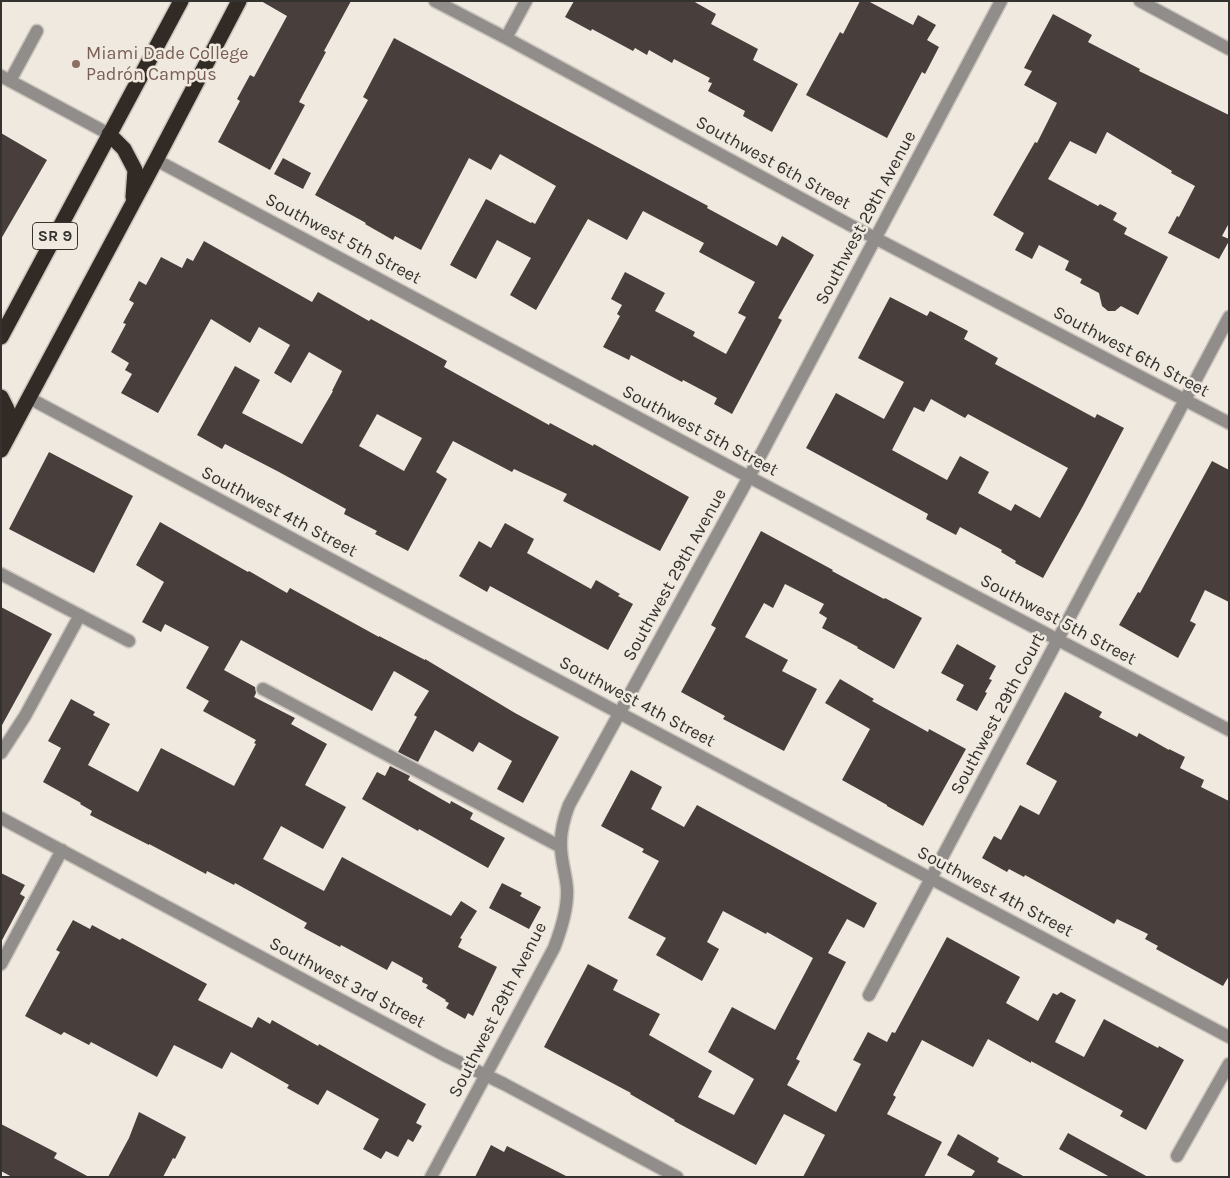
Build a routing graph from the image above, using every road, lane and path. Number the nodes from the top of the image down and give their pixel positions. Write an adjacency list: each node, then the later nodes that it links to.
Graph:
1 (181, 1): 11 (highway, SR 9)
2 (239, 1): 12 (highway)
3 (435, 1): 8 (street, Southwest 6th Street)
4 (526, 1): 8 (street)
5 (1002, 1): 14 (street, Southwest 29th Avenue)
6 (1140, 1): 9 (street)
7 (37, 31): 10 (street)
8 (506, 38): 14 (street, Southwest 6th Street)
9 (1229, 48)
10 (6, 78): 11 (street)
11 (109, 134): 13 (highway); 16 (highway, SR 9)
12 (156, 160): 13 (highway); 22 (street, Southwest 5th Street)
13 (132, 204): 18 (highway)
14 (875, 238): 19 (street, Southwest 6th Street); 22 (street, Southwest 29th Avenue)
15 (1229, 317): 19 (street, Southwest 29th Court)
16 (1, 337)
17 (1, 397): 21 (highway)
18 (29, 398): 21 (highway); 28 (street, Southwest 4th Street)
19 (1185, 400): 20 (street, Southwest 6th Street); 25 (street, Southwest 29th Court)
20 (1229, 423)
21 (1, 449)
22 (749, 476): 25 (street, Southwest 5th Street); 28 (street, Southwest 29th Avenue)
23 (1, 574): 24 (street)
24 (80, 616): 26 (street); 30 (street)
25 (1057, 639): 29 (street, Southwest 5th Street); 34 (street, Southwest 29th Court)
26 (128, 641)
27 (263, 688): 32 (street)
28 (620, 713): 32 (street, Southwest 29th Avenue); 34 (street, Southwest 4th Street)
29 (1229, 730)
30 (1, 753)
31 (1, 818): 33 (street, Southwest 3rd Street)
32 (561, 848): 39 (street, Southwest 29th Avenue)
33 (62, 850): 35 (street); 39 (street, Southwest 3rd Street)
34 (931, 877): 36 (street, Southwest 29th Court); 37 (street, Southwest 4th Street)
35 (1, 964)
36 (869, 995)
37 (1229, 1037)
38 (1229, 1064): 40 (street)
39 (485, 1075): 41 (street, Southwest 29th Avenue); 42 (street, Southwest 3rd Street)
40 (1177, 1156)
41 (431, 1177)
42 (677, 1177)

